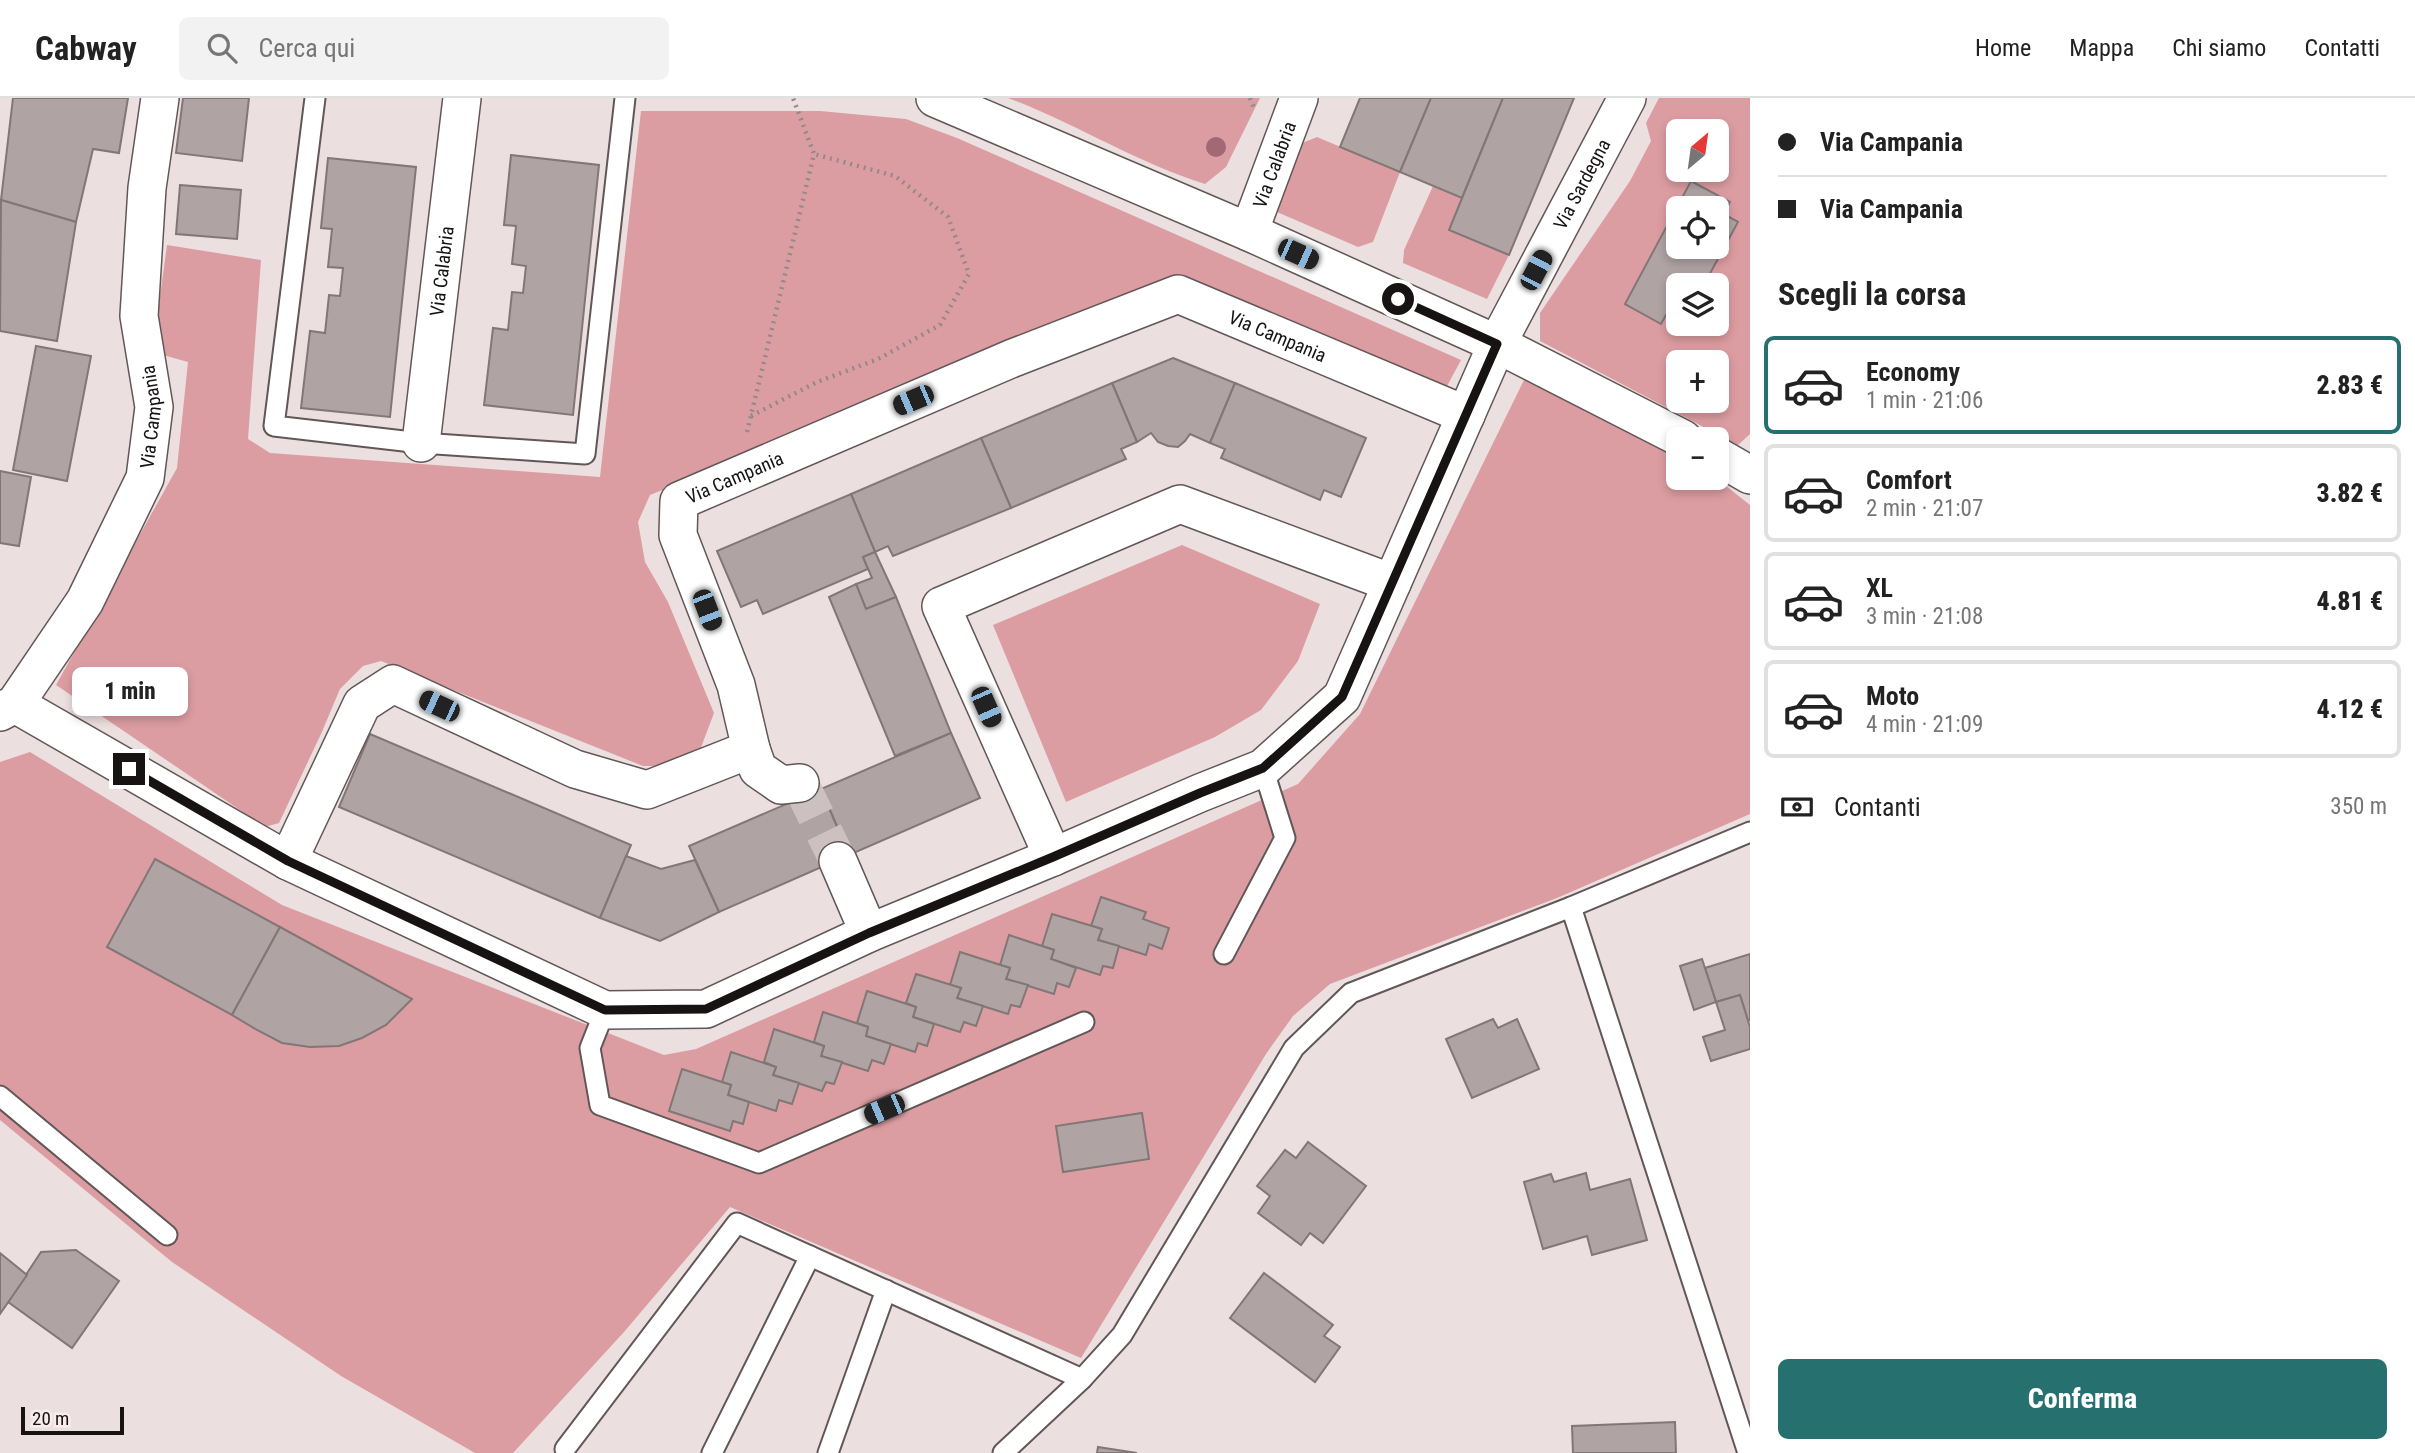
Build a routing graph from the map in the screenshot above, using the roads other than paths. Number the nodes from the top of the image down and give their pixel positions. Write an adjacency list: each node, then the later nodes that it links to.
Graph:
1 (160, 98): 14 (street, Via Campania)
2 (315, 98): 12 (lane)
3 (461, 98): 12 (street, Via Calabria)
4 (625, 98): 12 (lane)
5 (935, 98): 8 (street)
6 (1299, 98): 8 (street, Via Calabria)
7 (1627, 98): 9 (street, Via Sardegna)
8 (1249, 232): 9 (street)
9 (1497, 344): 10 (street, Via Campania); 11 (street)
10 (1466, 415): 13 (street, Via Campania); 15 (street, Via Campania)
11 (1666, 430)
12 (421, 443)
13 (1392, 583): 16 (street, Via Campania); 19 (street)
14 (7, 708): 20 (street, Via Campania)
15 (751, 749): 17 (street); 20 (street)
16 (1263, 768): 19 (street, Via Campania); 24 (lane)
17 (800, 783)
18 (1750, 832): 22 (lane)
19 (1053, 857): 23 (street, Via Campania)
20 (288, 861): 25 (street, Via Campania)
21 (838, 861): 23 (street)
22 (1570, 906): 31 (lane); 36 (lane)
23 (869, 933): 25 (street, Via Campania)
24 (1224, 954)
25 (605, 1010): 26 (lane)
26 (1084, 1022)
27 (0, 1096): 28 (lane)
28 (167, 1235)
29 (810, 1256): 30 (lane); 32 (lane); 33 (lane)
30 (886, 1290): 31 (lane); 34 (lane)
31 (1082, 1379): 35 (lane)
32 (565, 1449)
33 (712, 1453)
34 (828, 1453)
35 (1003, 1453)
36 (1748, 1453)

